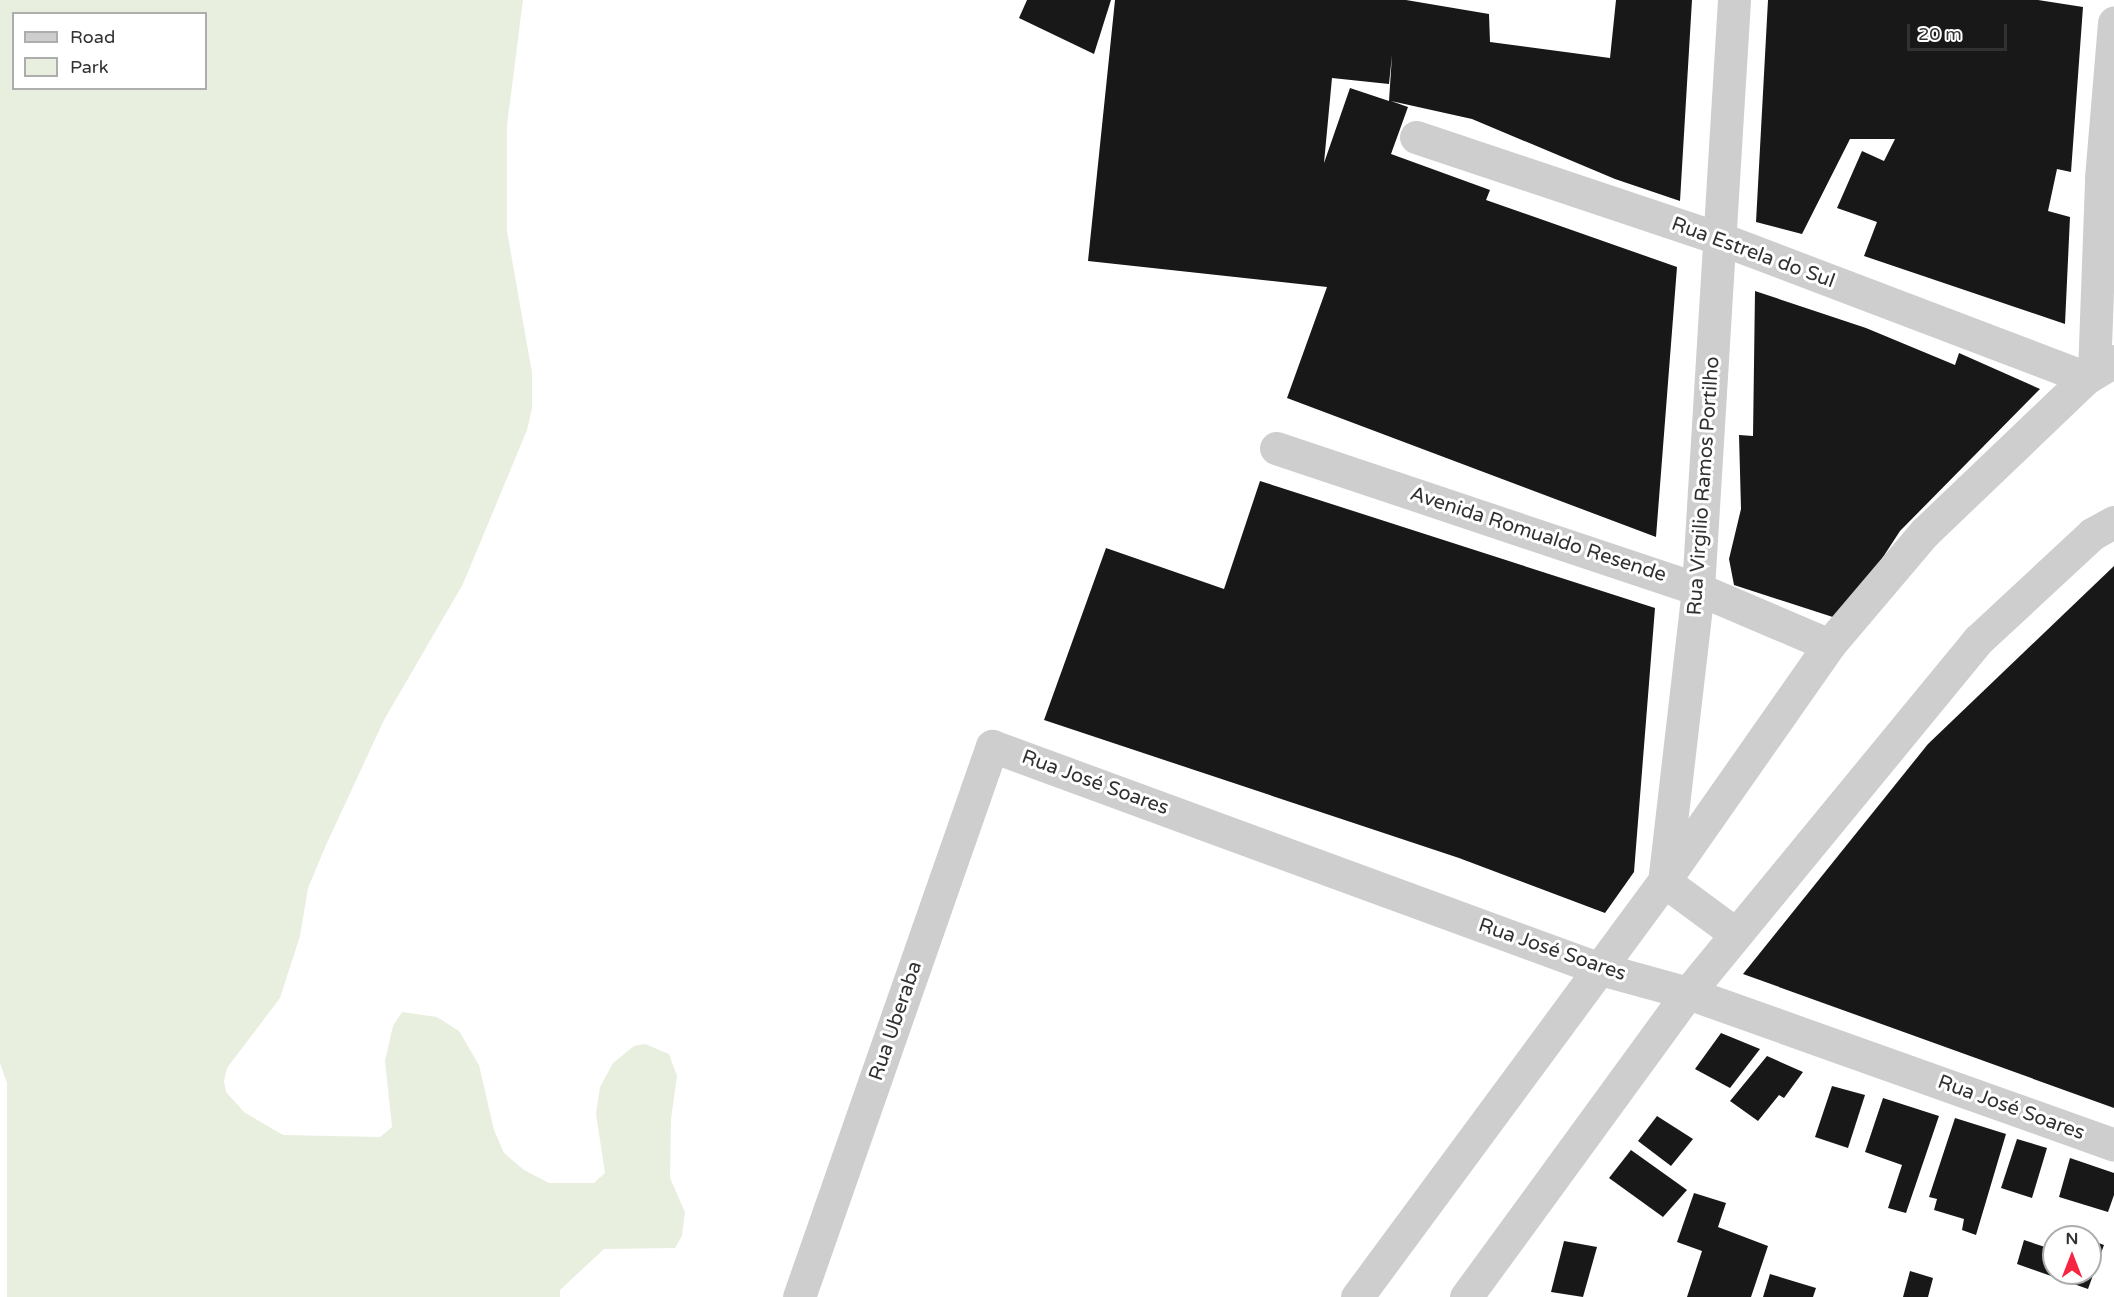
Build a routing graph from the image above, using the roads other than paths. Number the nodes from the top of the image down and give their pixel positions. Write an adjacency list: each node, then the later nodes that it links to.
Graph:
1 (1734, 0): 4 (street, Rua Virgilio Ramos Portilho)
2 (2114, 23): 5 (street)
3 (1416, 137): 4 (street, Rua Estrela do Sul)
4 (1721, 239): 5 (street, Rua Estrela do Sul); 8 (street, Rua Virgilio Ramos Portilho)
5 (2098, 371): 9 (street)
6 (1276, 448): 8 (street, Avenida Romualdo Resende)
7 (2114, 522): 12 (street)
8 (1698, 589): 9 (street, Avenida Romualdo Resende); 11 (street, Rua Virgilio Ramos Portilho)
9 (1829, 645): 11 (street)
10 (992, 746): 13 (street, Rua José Soares); 16 (street, Rua Uberaba)
11 (1664, 880): 12 (street); 13 (street)
12 (1736, 934): 14 (street)
13 (1596, 968): 14 (street, Rua José Soares); 17 (street)
14 (1688, 993): 15 (street, Rua José Soares); 18 (street)
15 (2114, 1145)
16 (799, 1297)
17 (1357, 1297)
18 (1466, 1297)

